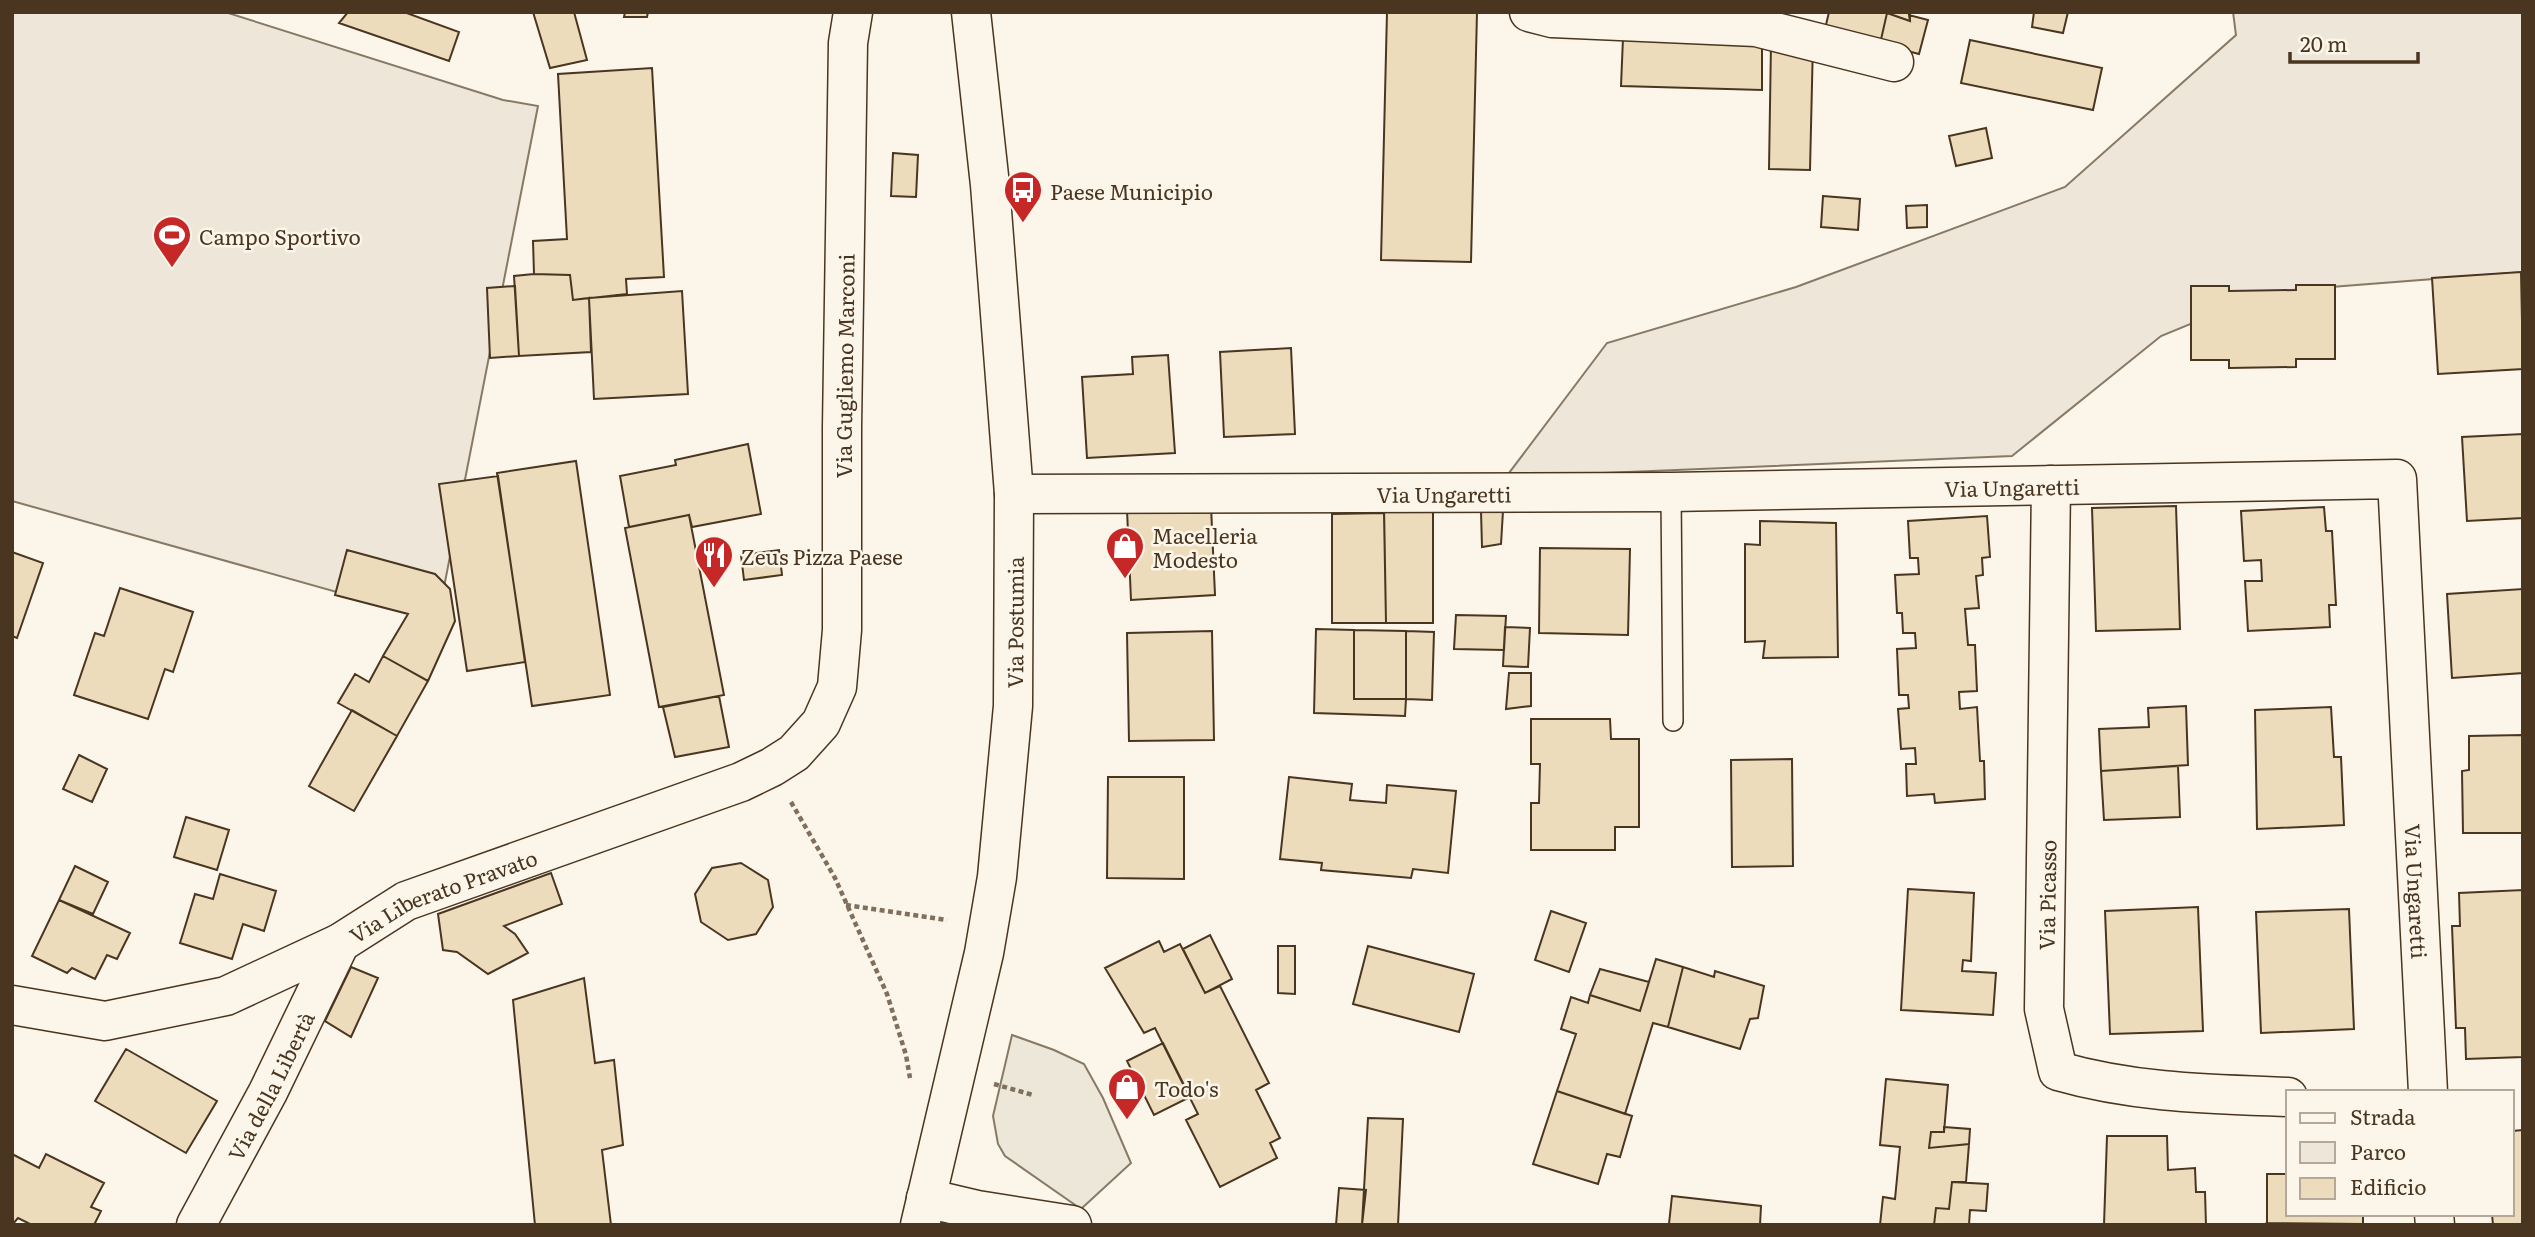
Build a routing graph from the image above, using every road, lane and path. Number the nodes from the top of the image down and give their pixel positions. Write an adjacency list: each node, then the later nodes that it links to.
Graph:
1 (971, 12): 7 (street, Via Postumia)
2 (1529, 12): 4 (street)
3 (844, 23): 8 (street, Via Gugliemo Marconi)
4 (1894, 62)
5 (2051, 485): 6 (street, Via Ungaretti); 16 (street, Via Ungaretti); 18 (street, Via Picasso)
6 (1671, 492): 7 (street, Via Ungaretti); 9 (lane)
7 (1014, 494): 19 (street, Via Postumia)
8 (837, 687): 10 (street, Via Liberato Pravato)
9 (1673, 721)
10 (772, 767): 11 (path); 13 (street, Via Liberato Pravato)
11 (845, 905): 12 (path); 19 (path)
12 (945, 932)
13 (340, 943): 14 (street, Via Liberato Pravato); 21 (street, Via della Libertà)
14 (12, 1005)
15 (990, 1083): 17 (path)
16 (2428, 1090)
17 (1033, 1095)
18 (2286, 1097)
19 (949, 1104): 20 (street, Via Postumia)
20 (923, 1212): 22 (street)
21 (195, 1225)
22 (1072, 1225)

